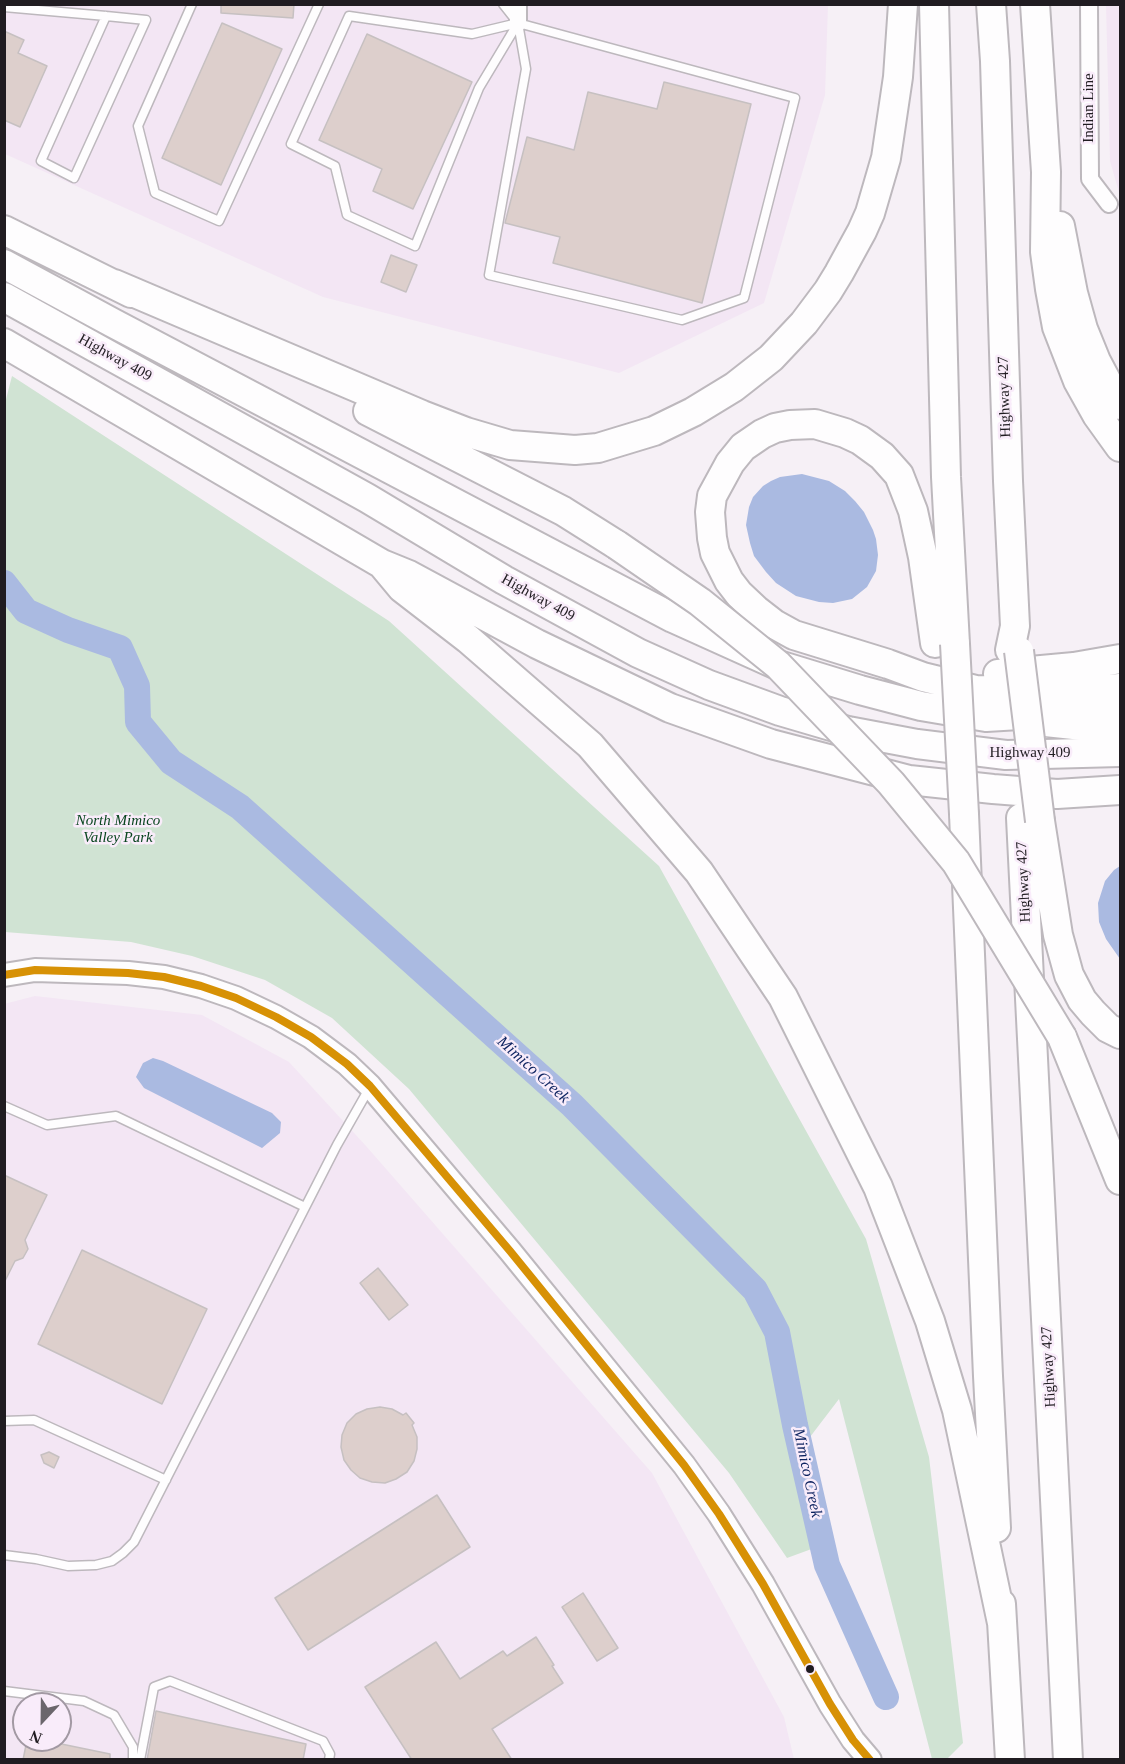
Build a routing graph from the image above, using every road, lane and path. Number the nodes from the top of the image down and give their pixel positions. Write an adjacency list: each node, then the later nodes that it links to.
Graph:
1 (192, 4): 2 (lane)
2 (319, 4)
3 (503, 4): 12 (lane)
4 (518, 4): 12 (street)
5 (903, 4): 17 (highway)
6 (934, 4): 23 (highway)
7 (991, 4): 34 (highway, Highway 427, bridge)
8 (1035, 4): 13 (highway)
9 (1089, 4): 14 (street, Indian Line)
10 (4, 7): 11 (lane)
11 (106, 16): 11 (lane)
12 (518, 23): 12 (lane); 12 (lane)
13 (1046, 172): 20 (highway); 21 (highway)
14 (1115, 202)
15 (4, 230): 17 (highway)
16 (4, 264): 28 (highway, Highway 409)
17 (114, 284): 41 (highway, bridge)
18 (4, 297): 30 (highway, Highway 409)
19 (4, 343): 22 (highway)
20 (1120, 405)
21 (1120, 447)
22 (382, 564): 32 (highway); 46 (highway)
23 (945, 644): 25 (highway); 46 (highway, bridge)
24 (1120, 659): 25 (highway)
25 (888, 664): 26 (highway)
26 (1120, 688)
27 (1120, 709): 28 (highway)
28 (986, 717): 29 (highway, Highway 409)
29 (1120, 726)
30 (1120, 752)
31 (1120, 790): 32 (highway)
32 (1057, 794): 33 (highway)
33 (1120, 810)
34 (1030, 819): 38 (highway); 53 (highway, Highway 427)
35 (4, 957): 36 (main road)
36 (34, 969): 37 (main road); 39 (main road)
37 (4, 975)
38 (1120, 1034)
39 (370, 1086): 42 (lane); 51 (main road)
40 (4, 1106): 42 (lane)
41 (1120, 1180)
42 (305, 1207): 44 (lane)
43 (4, 1421): 44 (lane)
44 (166, 1480): 45 (lane)
45 (4, 1556)
46 (1002, 1623): 52 (highway)
47 (4, 1691): 48 (lane)
48 (133, 1760)
49 (140, 1760): 50 (lane)
50 (329, 1760)
51 (870, 1760)
52 (1010, 1760)
53 (1068, 1760)

